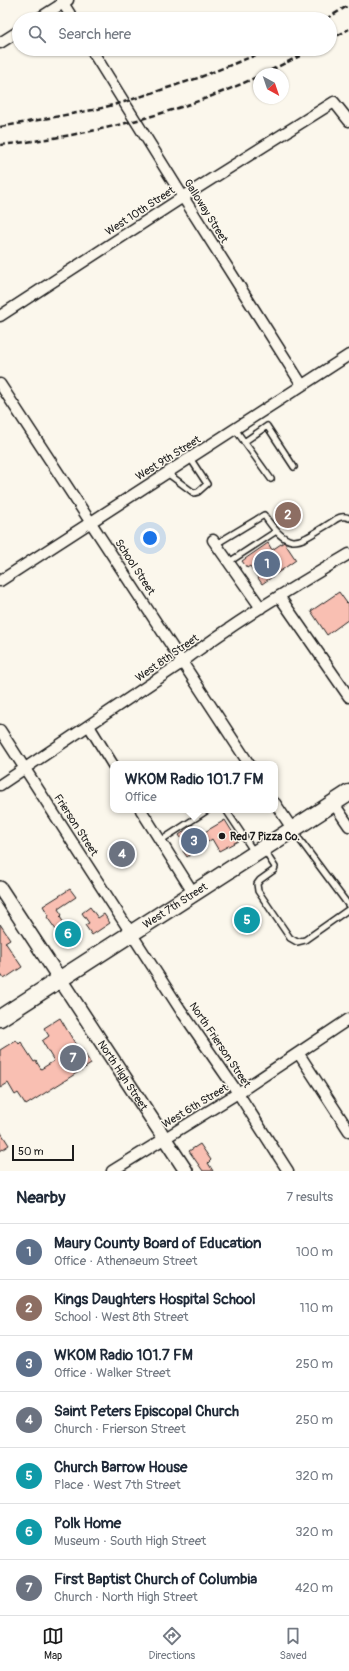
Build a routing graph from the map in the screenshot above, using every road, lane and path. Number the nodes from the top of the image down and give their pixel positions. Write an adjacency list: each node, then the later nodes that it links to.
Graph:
1 (64, 1): 2 (street); 3 (street)
2 (48, 12)
3 (69, 12)
4 (12, 35): 5 (street)
5 (0, 43)
6 (95, 56): 8 (street, Galloway Street)
7 (349, 121): 8 (street, West 10th Street)
8 (183, 197): 9 (street, West 10th Street); 12 (street, Galloway Street)
9 (0, 316)
10 (349, 355): 12 (street, West 9th Street)
11 (0, 384): 20 (street, School Street)
12 (302, 385): 13 (street, West 9th Street)
13 (235, 429): 14 (lane); 15 (street, West 9th Street)
14 (244, 442): 16 (lane); 18 (lane)
15 (190, 458): 17 (street, West 9th Street); 17 (lane)
16 (294, 467)
17 (166, 472): 20 (street, West 9th Street)
18 (271, 479)
19 (349, 518): 21 (lane)
20 (91, 522): 25 (street, West 9th Street); 28 (street, School Street)
21 (275, 532): 22 (lane); 24 (lane)
22 (215, 542): 24 (street)
23 (349, 554): 26 (street, West 8th Street)
24 (229, 562): 27 (street)
25 (0, 580)
26 (278, 596): 27 (street, West 8th Street); 29 (street)
27 (261, 608): 28 (street, West 8th Street)
28 (182, 662): 30 (street, West 8th Street); 33 (street, School Street)
29 (349, 697)
30 (89, 726): 32 (street); 34 (street, West 8th Street)
31 (0, 730): 34 (street, Frierson Street)
32 (111, 761)
33 (247, 761)
34 (24, 768): 35 (street, West 8th Street); 49 (street, Frierson Street)
35 (0, 785)
36 (349, 793): 37 (main road, West 7th Street)
37 (334, 804): 42 (street); 43 (main road, West 7th Street)
38 (278, 808): 43 (street)
39 (143, 813): 44 (street)
40 (203, 813): 44 (lane)
41 (228, 813): 45 (lane)
42 (349, 826)
43 (293, 830): 45 (main road, West 7th Street); 48 (lane)
44 (160, 841): 47 (street)
45 (259, 851): 47 (main road, West 7th Street); 48 (lane)
46 (0, 888): 50 (street, North High Street)
47 (194, 894): 49 (main road, West 7th Street)
48 (349, 908)
49 (132, 933): 50 (main road, West 7th Street); 54 (street, North Frierson Street)
50 (59, 980): 51 (main road, West 7th Street); 56 (street, North High Street)
51 (0, 1018)
52 (349, 1019): 53 (street, West 6th Street)
53 (298, 1054): 54 (street, West 6th Street); 55 (street)
54 (238, 1093): 56 (street, West 6th Street); 59 (street, North Frierson Street)
55 (349, 1131)
56 (164, 1138): 57 (street, West 6th Street); 58 (street, North High Street)
57 (112, 1171)
58 (186, 1171)
59 (288, 1171)

